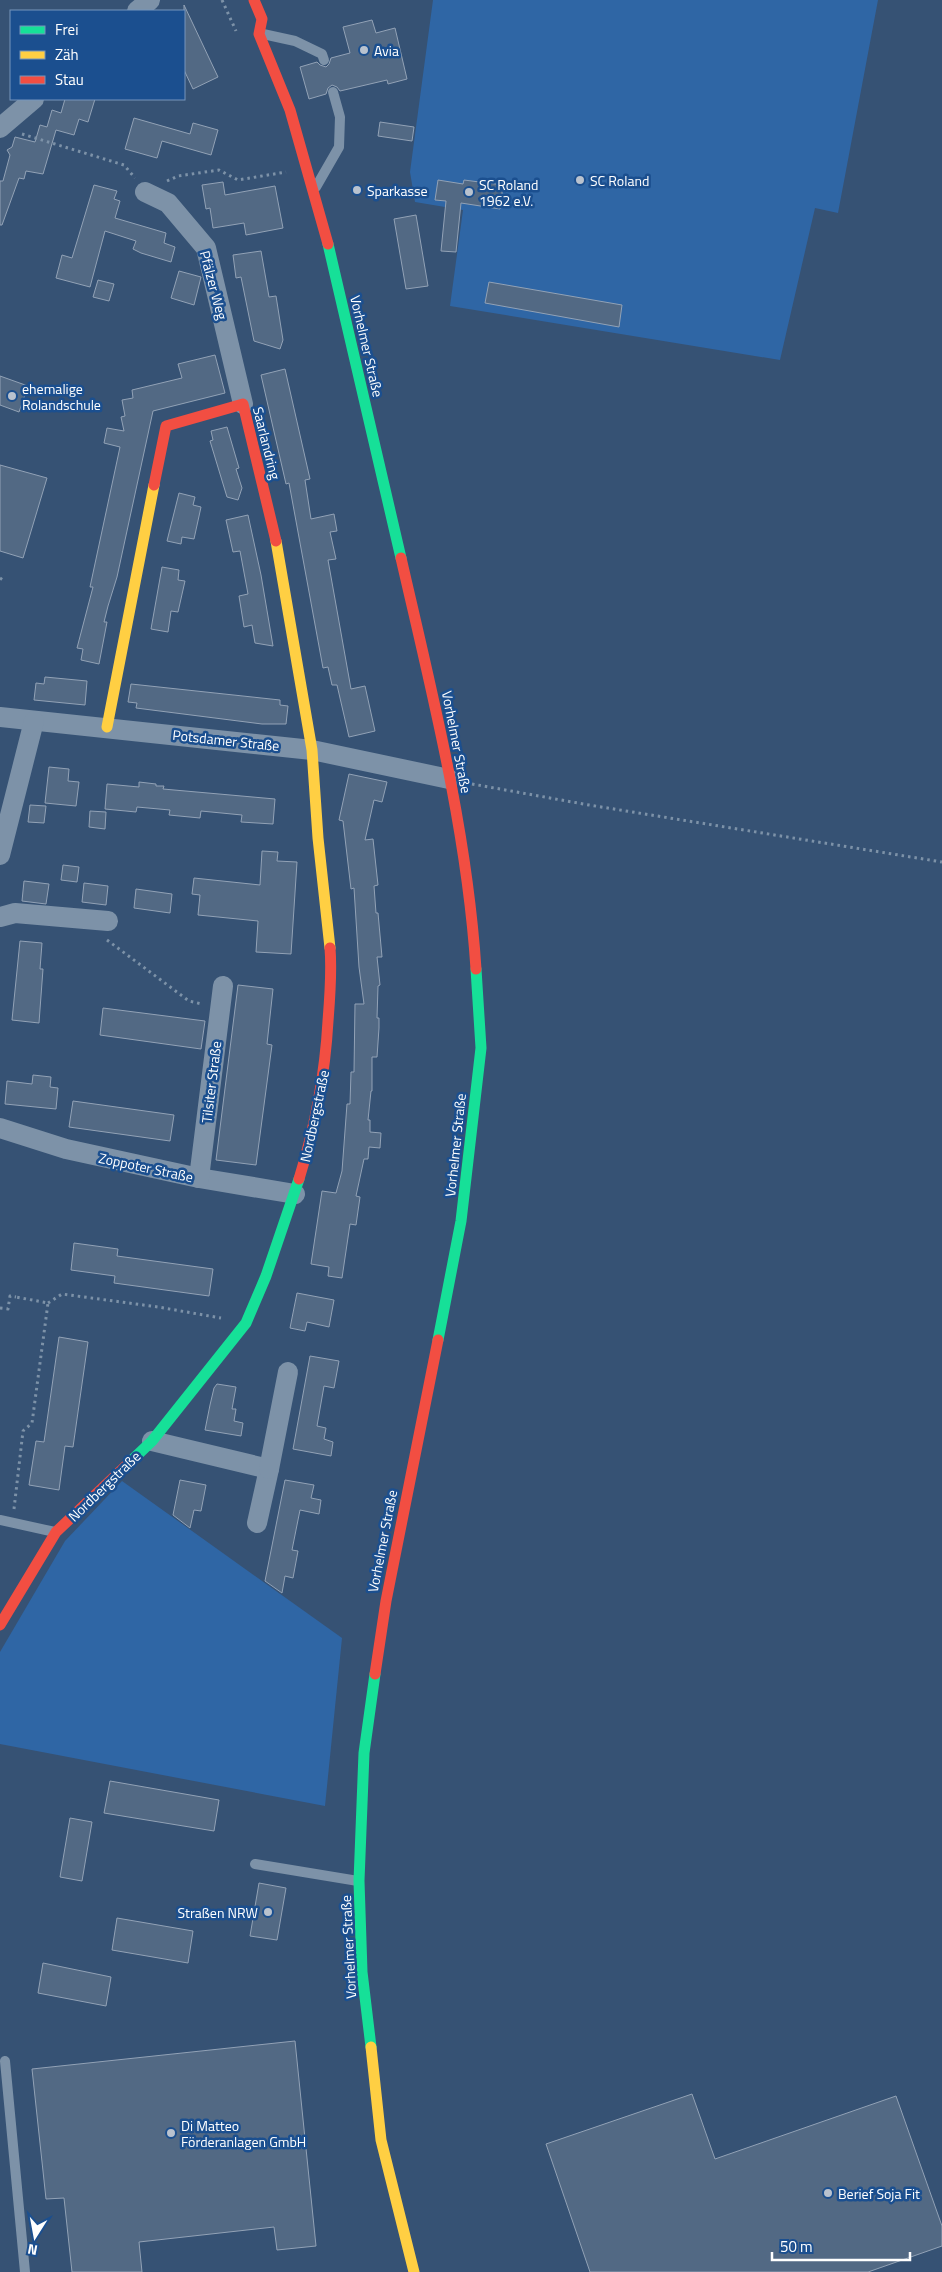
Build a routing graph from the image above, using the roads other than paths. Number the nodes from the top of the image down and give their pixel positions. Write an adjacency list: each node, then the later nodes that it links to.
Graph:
1 (150, 0): 3 (street)
2 (254, 0): 5 (main road, Vorhelmer Straße)
3 (138, 10)
4 (242, 30): 5 (main road)
5 (259, 34): 6 (lane); 10 (main road, Vorhelmer Straße)
6 (324, 60)
7 (333, 92): 10 (lane)
8 (33, 100): 9 (street)
9 (0, 128)
10 (315, 190): 17 (main road, Vorhelmer Straße)
11 (145, 192): 12 (street, Pfälzer Weg)
12 (243, 404): 15 (main road, Saarlandring); 16 (main road, Saarlandring)
13 (0, 717): 14 (street, Potsdamer Straße)
14 (34, 722): 15 (street, Potsdamer Straße); 18 (street)
15 (107, 727): 16 (street, Potsdamer Straße)
16 (312, 750): 17 (street, Potsdamer Straße); 24 (main road, Nordbergstraße)
17 (450, 779): 33 (main road, Vorhelmer Straße)
18 (0, 855)
19 (0, 917): 20 (street)
20 (105, 929)
21 (223, 986): 23 (street, Tilsiter Straße)
22 (0, 1128): 23 (street, Zoppoter Straße)
23 (199, 1178): 24 (street, Zoppoter Straße)
24 (295, 1194): 26 (main road, Nordbergstraße)
25 (288, 1372): 27 (street)
26 (152, 1441): 27 (street, Nordbergstraße); 30 (main road, Nordbergstraße)
27 (269, 1469): 29 (street)
28 (0, 1520): 30 (lane, Nordbergstraße)
29 (257, 1524)
30 (56, 1532): 31 (main road, Nordbergstraße)
31 (0, 1625)
32 (255, 1864): 33 (lane)
33 (359, 1881): 36 (main road, Vorhelmer Straße)
34 (5, 2061): 35 (lane)
35 (25, 2272)
36 (414, 2272)

